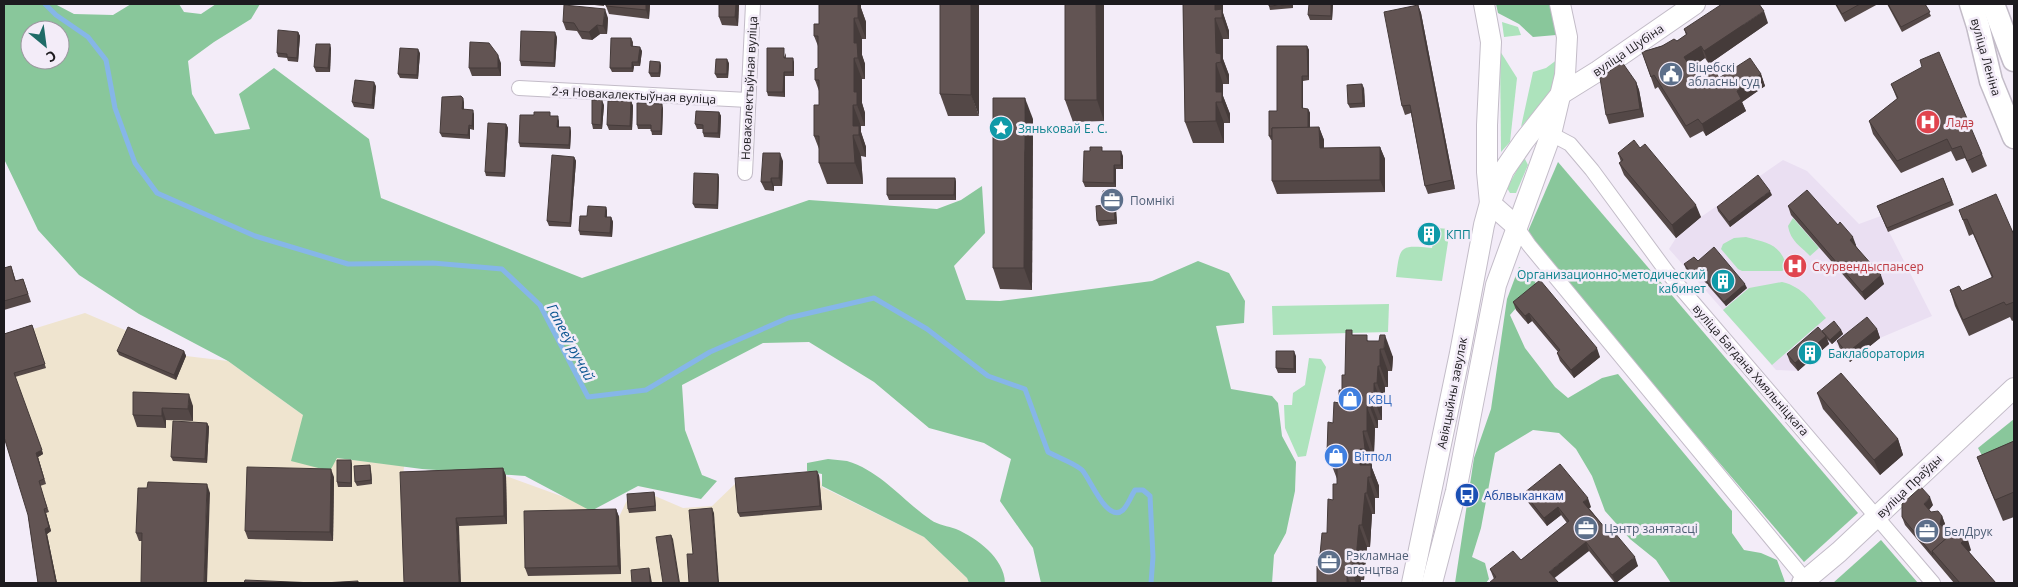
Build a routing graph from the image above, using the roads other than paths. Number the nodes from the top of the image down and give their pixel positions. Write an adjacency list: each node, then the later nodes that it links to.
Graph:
1 (753, 4): 10 (street, Новакалектыўная вуліца)
2 (1484, 4): 14 (street)
3 (1560, 4): 9 (street)
4 (1695, 4): 9 (street, вуліца Шубіна)
5 (1970, 4): 12 (main road, вуліца Леніна)
6 (1993, 4): 7 (main road, вуліца Леніна)
7 (2014, 60)
8 (519, 88): 10 (street, 2-я Новакалектыўная вуліца)
9 (1560, 94): 11 (street); 14 (street)
10 (748, 100): 13 (street, Новакалектыўная вуліца)
11 (1552, 134): 15 (street); 17 (street, вуліца Багдана Хмяльніцкага)
12 (2014, 138)
13 (745, 173)
14 (1490, 202): 15 (street); 19 (street, Авіяцыйны завулак)
15 (1516, 226): 18 (street); 20 (street, Авіяцыйны завулак)
16 (2014, 388): 17 (street, вуліца Праўды)
17 (1878, 516): 18 (street, вуліца Праўды); 21 (street, вуліца Багдана Хмяльніцкага)
18 (1805, 582)
19 (1412, 583)
20 (1432, 583)
21 (1934, 583)

